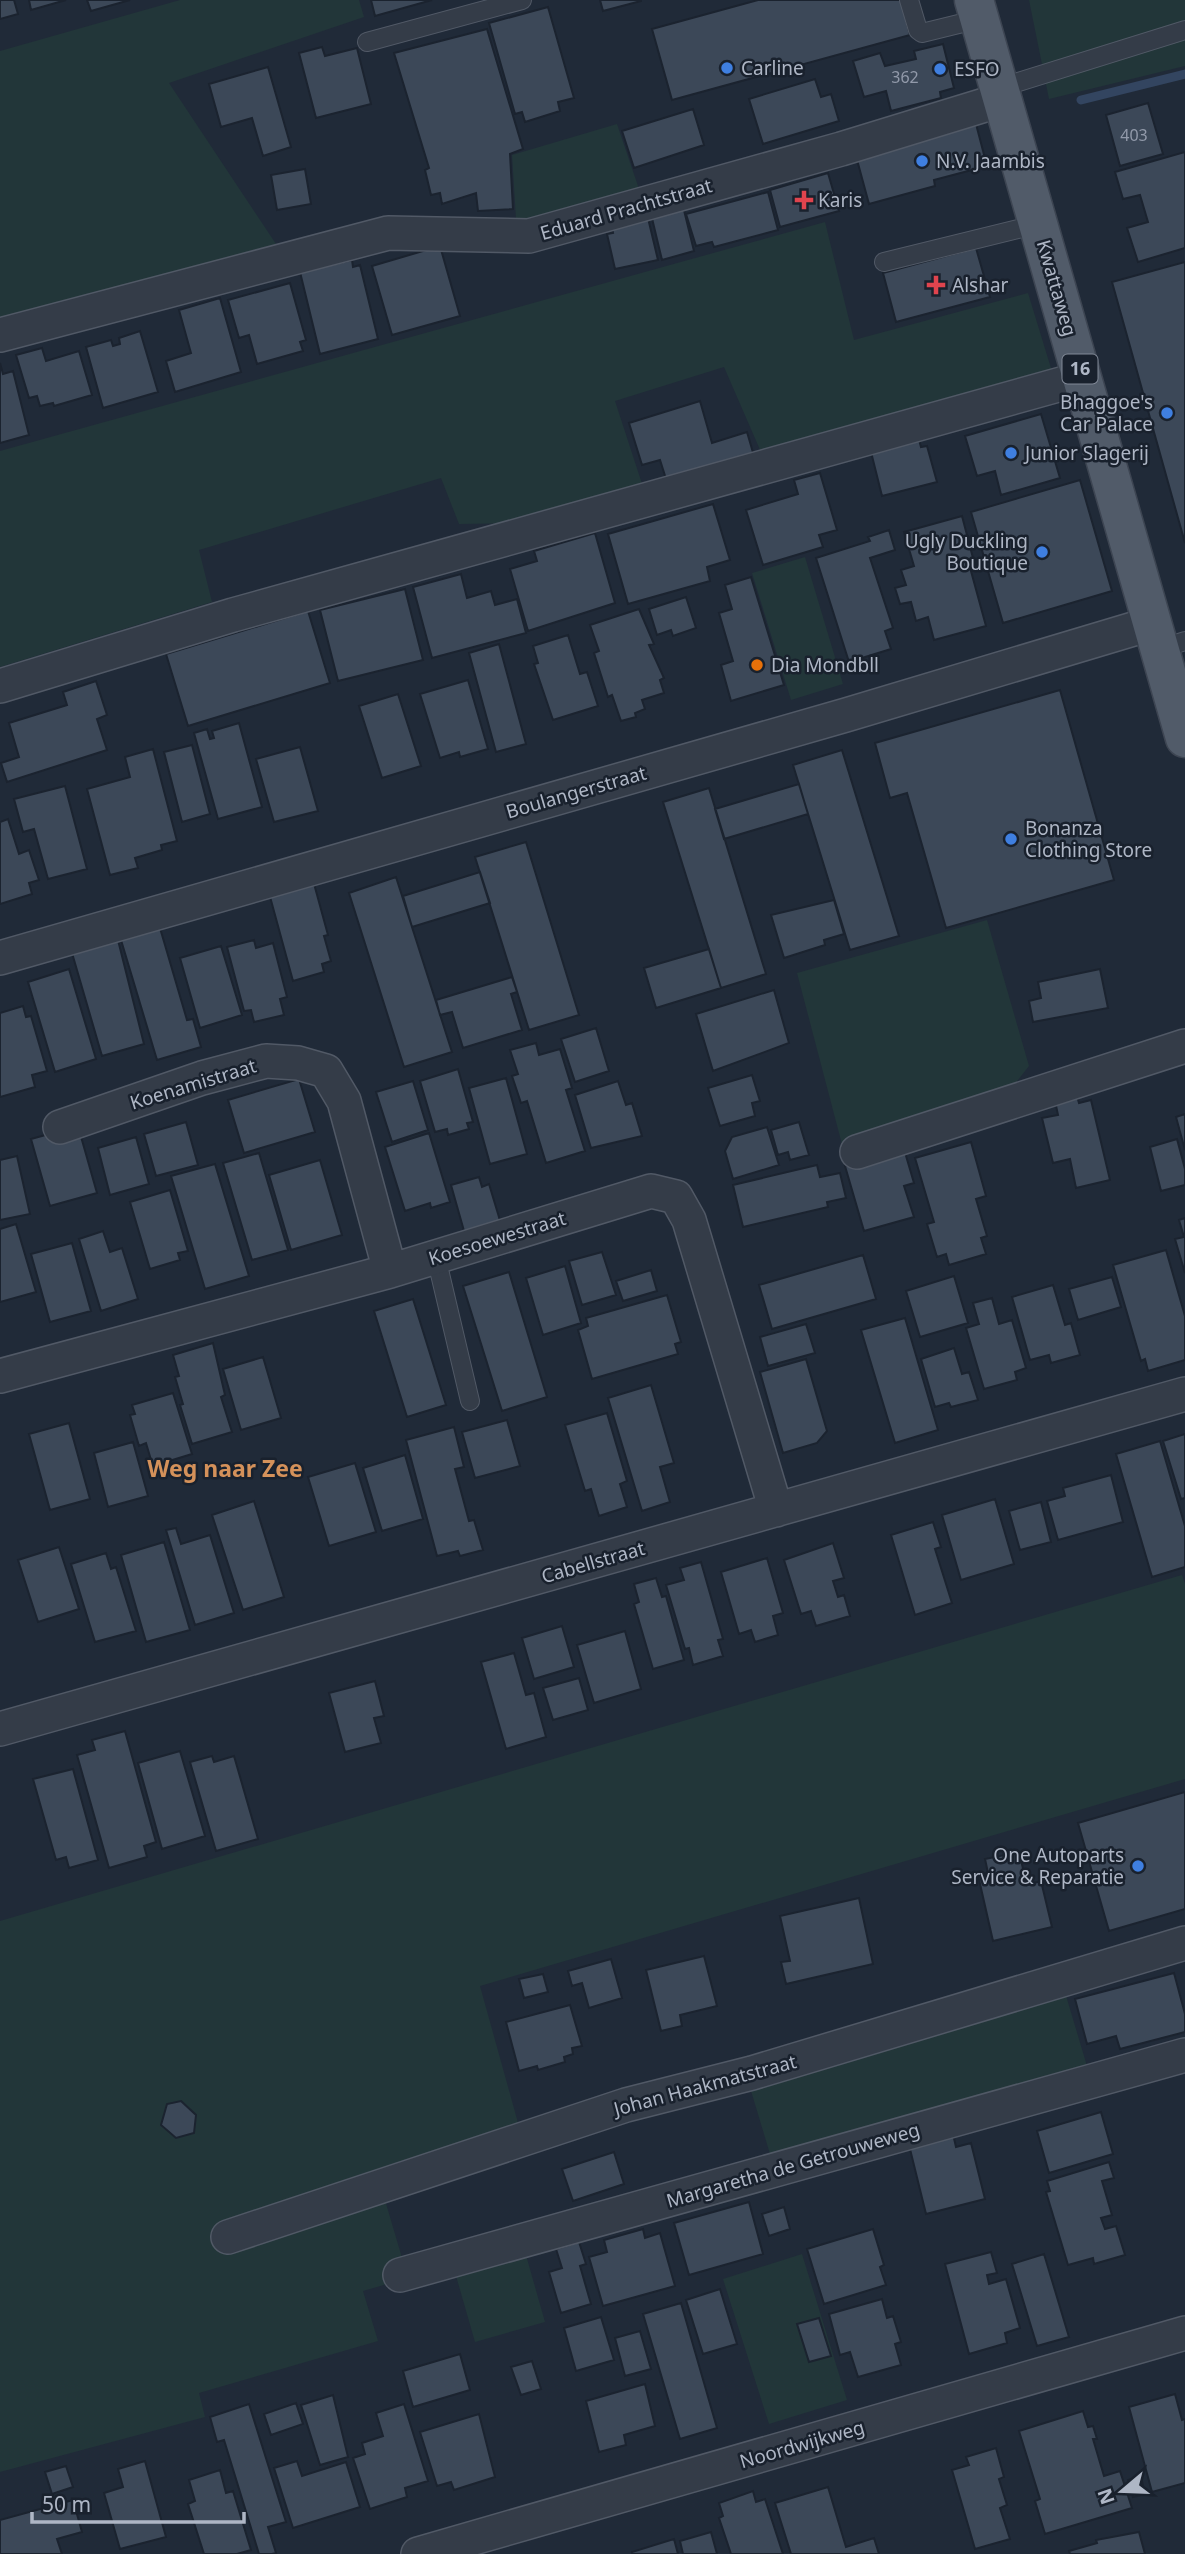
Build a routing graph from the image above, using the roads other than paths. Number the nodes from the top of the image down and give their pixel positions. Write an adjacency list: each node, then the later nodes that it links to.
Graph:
1 (522, 0): 5 (lane)
2 (909, 0): 3 (lane)
3 (977, 9): 6 (main road, Kwattaweg / 16)
4 (1185, 30): 6 (lane)
5 (367, 42)
6 (1000, 94): 7 (main road, Kwattaweg / 16); 9 (street, Eduard Prachtstraat)
7 (1038, 224): 8 (lane); 10 (main road, Kwattaweg / 16)
8 (884, 262)
9 (0, 335)
10 (1083, 378): 11 (main road, Kwattaweg / 16); 12 (street)
11 (1165, 638): 13 (main road, Kwattaweg / 16); 14 (street, Boulangerstraat)
12 (0, 686)
13 (1185, 738)
14 (0, 958)
15 (1185, 1046): 17 (street)
16 (60, 1127): 19 (street, Koenamistraat)
17 (857, 1152)
18 (436, 1257): 19 (street, Koesoewestraat); 22 (lane); 23 (street, Koesoewestraat)
19 (390, 1271): 20 (street, Koesoewestraat)
20 (0, 1376)
21 (1185, 1394): 23 (street, Cabellstraat)
22 (470, 1401)
23 (776, 1510): 24 (street, Cabellstraat)
24 (0, 1729)
25 (1185, 1943): 27 (street, Johan Haakmatstraat)
26 (1185, 2055): 28 (street, Margaretha de Getrouweweg)
27 (228, 2237)
28 (400, 2275)
29 (1185, 2333): 30 (street, Noordwijkweg)
30 (418, 2554)

